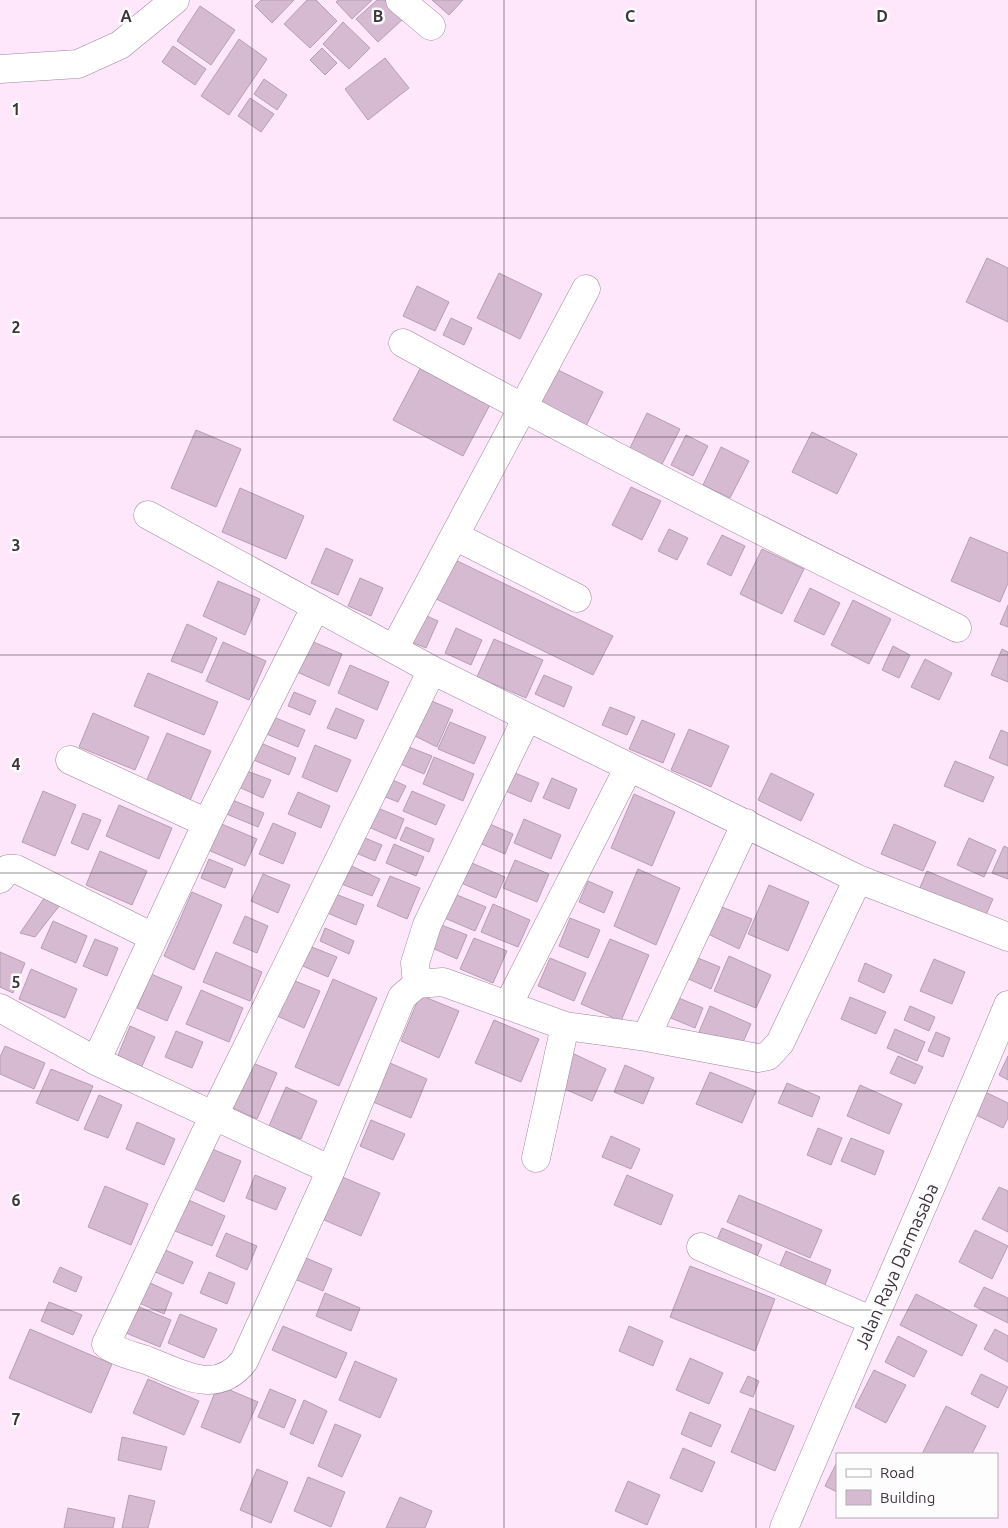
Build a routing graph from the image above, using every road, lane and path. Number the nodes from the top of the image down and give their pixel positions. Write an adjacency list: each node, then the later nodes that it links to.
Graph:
1 (176, 0): 4 (street)
2 (400, 0): 3 (street)
3 (431, 26)
4 (0, 69)
5 (586, 289): 7 (street)
6 (404, 343): 7 (street)
7 (521, 408): 9 (street); 12 (street)
8 (148, 515): 11 (street)
9 (455, 536): 10 (street); 13 (street)
10 (577, 598)
11 (315, 608): 13 (street); 18 (street)
12 (957, 628)
13 (394, 649): 14 (street)
14 (432, 670): 15 (street); 31 (street)
15 (527, 717): 17 (street); 24 (street)
16 (70, 760): 18 (street)
17 (629, 767): 19 (street); 25 (street)
18 (207, 823): 23 (street)
19 (746, 823): 21 (street); 29 (street)
20 (0, 879): 23 (street)
21 (858, 879): 22 (street); 29 (street)
22 (1008, 937)
23 (153, 938): 30 (street)
24 (417, 984): 25 (street); 33 (street)
25 (508, 1004): 28 (street)
26 (1008, 1005): 35 (street, Jalan Raya Darmasaba)
27 (0, 1008): 30 (street)
28 (565, 1026): 29 (street); 32 (street)
29 (646, 1037)
30 (96, 1061): 31 (street)
31 (214, 1115): 33 (street); 33 (street)
32 (536, 1158)
33 (331, 1170)
34 (701, 1247): 35 (street)
35 (871, 1320): 36 (street, Jalan Raya Darmasaba)
36 (784, 1528)

